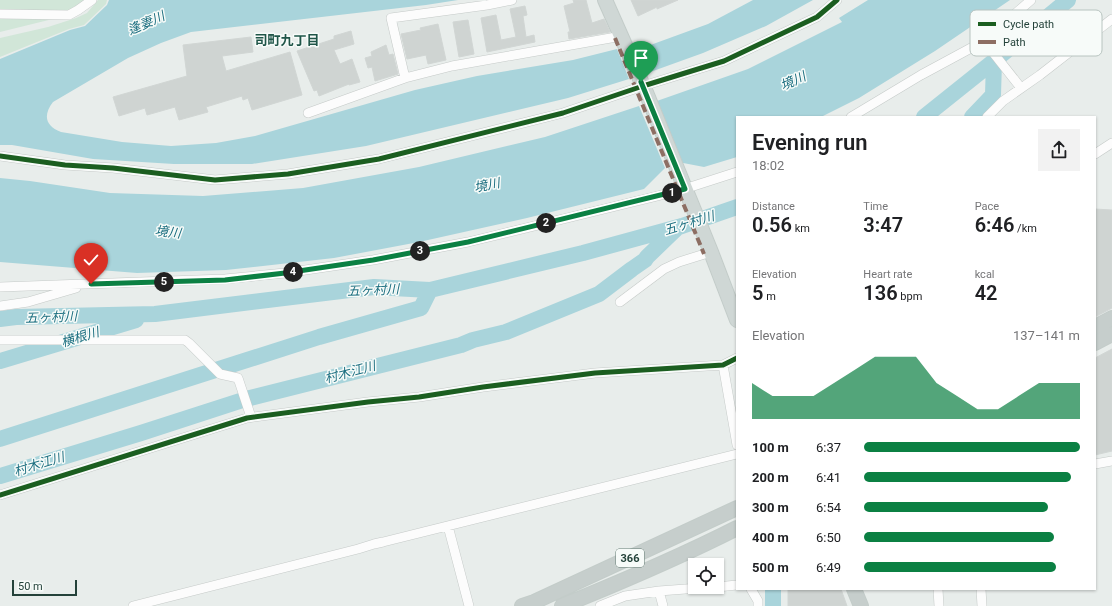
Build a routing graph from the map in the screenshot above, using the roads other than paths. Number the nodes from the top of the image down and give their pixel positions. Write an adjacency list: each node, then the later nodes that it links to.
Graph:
1 (92, 0): 7 (street)
2 (512, 0): 14 (street)
3 (605, 0): 10 (main road)
4 (837, 0): 15 (street)
5 (1031, 0): 6 (street)
6 (1020, 10)
7 (0, 14)
8 (1112, 19): 9 (street)
9 (1102, 27)
10 (622, 39): 14 (street); 15 (main road)
11 (970, 50): 18 (street)
12 (996, 56): 16 (street)
13 (1064, 56): 16 (street)
14 (405, 78): 17 (street)
15 (643, 86): 22 (street); 24 (main road)
16 (1021, 86): 19 (street)
17 (308, 113)
18 (853, 116)
19 (987, 116)
20 (1112, 143): 21 (street)
21 (1096, 153)
22 (0, 156)
23 (736, 172): 24 (street)
24 (685, 189): 25 (main road); 26 (street)
25 (711, 252): 28 (street); 30 (main road)
26 (91, 284): 27 (street); 29 (street)
27 (0, 287)
28 (620, 302)
29 (0, 306)
30 (736, 317)
31 (1112, 318): 32 (highway)
32 (1096, 326)
33 (1112, 334): 35 (highway)
34 (0, 340): 38 (street)
35 (1096, 342)
36 (736, 358): 37 (street)
37 (722, 365): 38 (street); 39 (street)
38 (247, 418): 43 (street)
39 (736, 439)
40 (736, 454): 45 (street)
41 (1112, 461): 42 (street)
42 (1096, 464)
43 (0, 495)
44 (736, 508): 59 (highway, 366)
45 (448, 526): 57 (street); 58 (street)
46 (736, 529): 60 (highway, 366)
47 (736, 585): 48 (street)
48 (724, 586)
49 (688, 589): 55 (street)
50 (752, 590): 56 (street)
51 (759, 590): 56 (street)
52 (854, 590): 63 (highway)
53 (938, 590): 64 (street)
54 (981, 590): 65 (street)
55 (659, 591): 61 (street); 62 (street)
56 (758, 603)
57 (138, 605)
58 (469, 606)
59 (522, 606)
60 (562, 606)
61 (600, 606)
62 (663, 606)
63 (860, 606)
64 (939, 606)
65 (982, 606)

